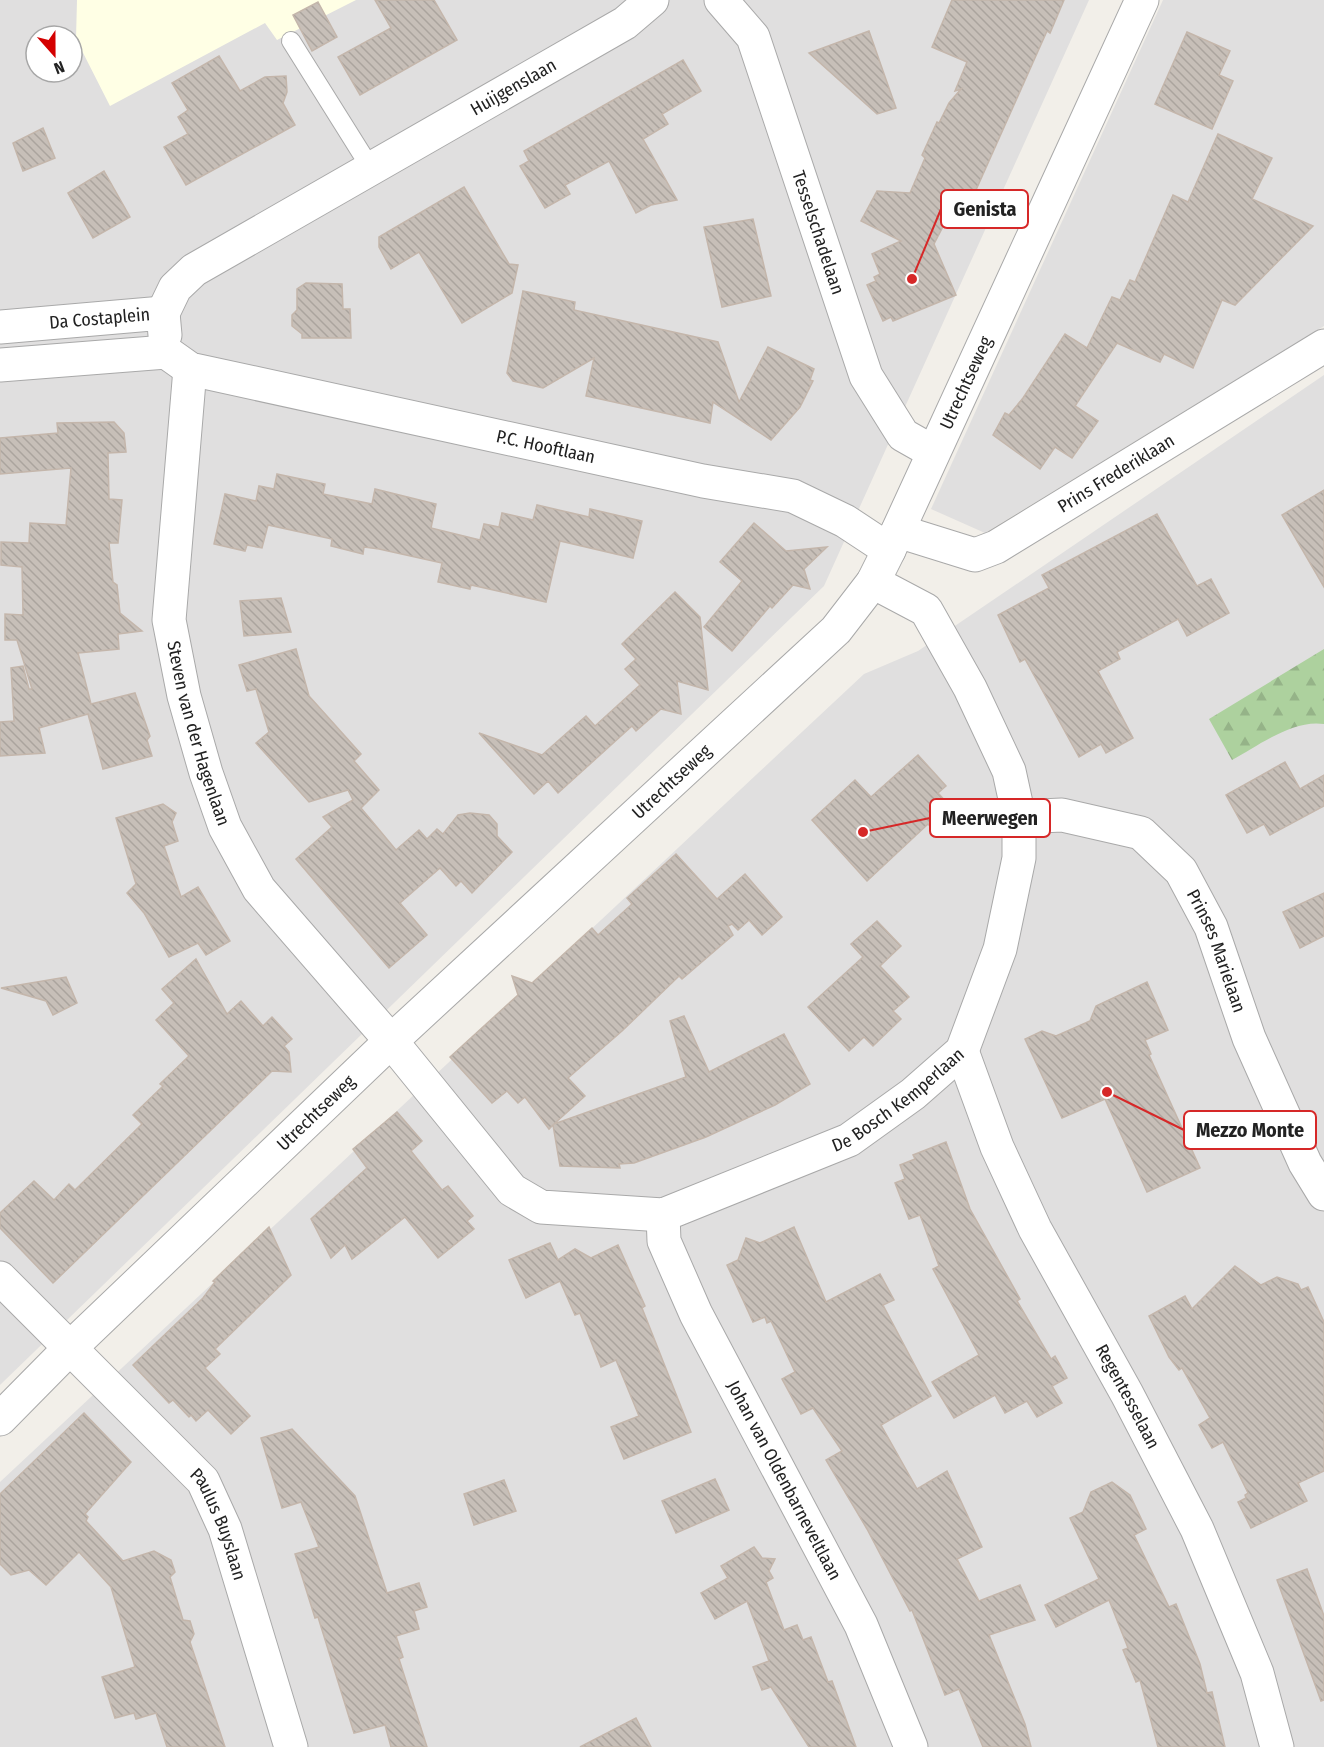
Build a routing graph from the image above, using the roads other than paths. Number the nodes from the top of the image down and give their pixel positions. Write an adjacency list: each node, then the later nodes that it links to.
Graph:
1 (652, 0): 5 (street, Huijgenslaan)
2 (721, 0): 11 (street, Tesselschadelaan)
3 (1142, 0): 11 (street, Utrechtseweg)
4 (291, 41): 5 (lane)
5 (370, 167): 6 (street, Huijgenslaan)
6 (163, 314): 7 (street, Da Costaplein); 9 (street, Da Costaplein)
7 (0, 327)
8 (1324, 346): 12 (street, Prins Frederiklaan)
9 (178, 360): 10 (street); 12 (street, P.C. Hooftlaan); 15 (street, Steven van der Hagenlaan)
10 (0, 365)
11 (933, 452): 12 (street, Utrechtseweg)
12 (894, 541): 13 (street, Utrechtseweg)
13 (873, 582): 14 (street, De Bosch Kemperlaan); 15 (street, Utrechtseweg)
14 (1019, 817): 16 (street, De Bosch Kemperlaan); 17 (street, Prinses Marielaan)
15 (391, 1041): 18 (street, De Bosch Kemperlaan); 20 (street, Utrechtseweg)
16 (962, 1052): 18 (street, De Bosch Kemperlaan); 24 (street, Regentesselaan)
17 (1324, 1194)
18 (663, 1215): 23 (street, Johan van Oldenbarneveltlaan)
19 (0, 1278): 20 (street, Paulus Buyslaan)
20 (69, 1349): 21 (street, Utrechtseweg); 22 (street, Paulus Buyslaan)
21 (0, 1419)
22 (291, 1747)
23 (910, 1747)
24 (1277, 1747)

